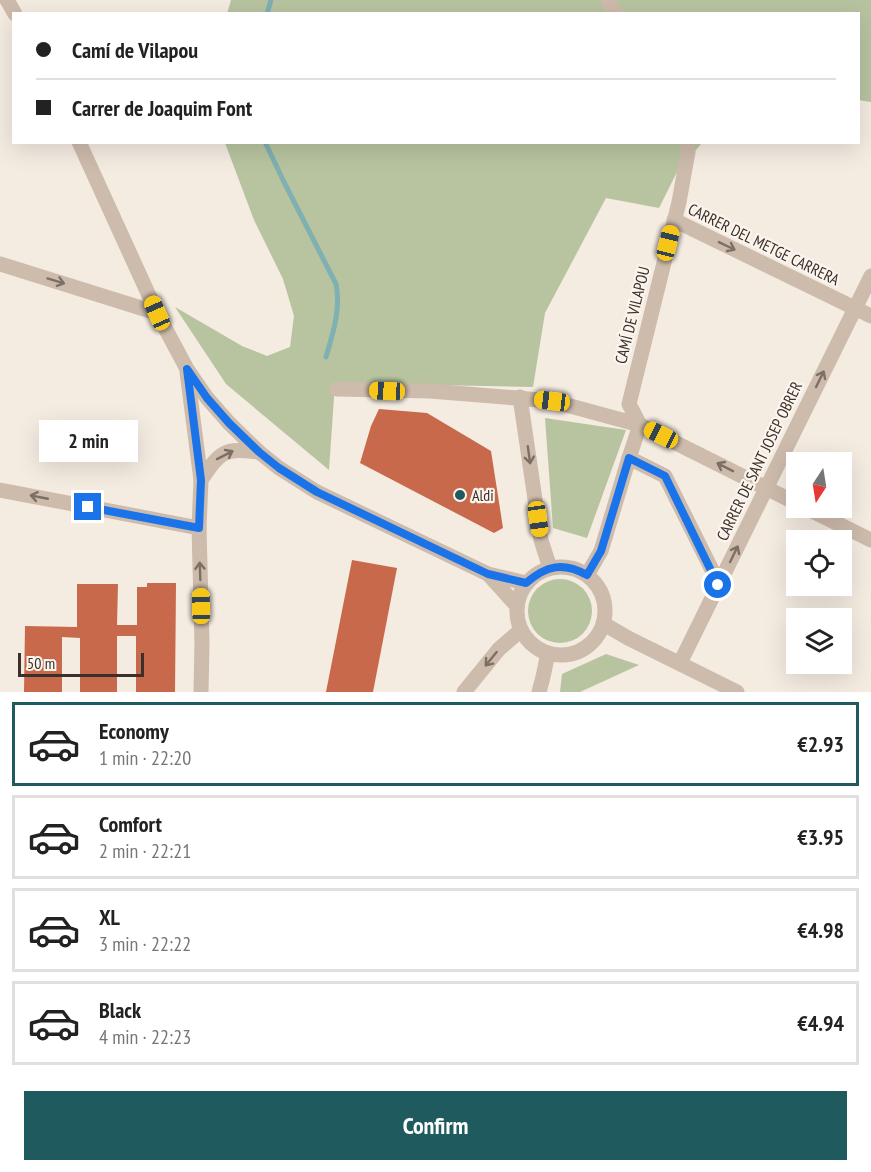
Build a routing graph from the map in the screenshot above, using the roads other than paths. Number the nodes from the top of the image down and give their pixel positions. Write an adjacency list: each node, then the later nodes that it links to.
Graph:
1 (80, 144): 7 (street)
2 (686, 144): 3 (street, CAMÍ DE VILAPOU)
3 (674, 220): 6 (street, CARRER DEL METGE CARRERA, one-way to 6); 12 (street, CAMÍ DE VILAPOU)
4 (0, 264): 7 (street, one-way to 7)
5 (871, 276): 6 (street, CARRER DE SANT JOSEP OBRER)
6 (854, 308): 8 (street, CARRER DEL METGE CARRERA); 16 (street, CARRER DE SANT JOSEP OBRER, one-way to 6)
7 (157, 313): 9 (street)
8 (871, 316)
9 (187, 369): 13 (street); 15 (street)
10 (337, 389): 11 (street)
11 (520, 397): 12 (street); 22 (street, one-way to 22)
12 (640, 425): 14 (street); 16 (street, one-way to 12)
13 (259, 452): 15 (street, one-way to 13); 23 (street)
14 (629, 458): 24 (street); 26 (street)
15 (201, 480): 20 (street)
16 (766, 488): 18 (street); 26 (street, CARRER DE SANT JOSEP OBRER, one-way to 16)
17 (0, 490): 20 (street, one-way to 17)
18 (786, 498)
19 (826, 518): 21 (street)
20 (199, 528): 32 (street, one-way to 20)
21 (871, 540)
22 (550, 568): 24 (street); 25 (street)
23 (488, 574): 25 (street); 27 (street)
24 (587, 575): 28 (street)
25 (526, 583): 27 (street)
26 (718, 585): 31 (street, CARRER DE SANT JOSEP OBRER)
27 (517, 606): 29 (street)
28 (604, 624): 30 (street); 31 (street)
29 (521, 630): 30 (street); 33 (street, one-way to 33)
30 (548, 653): 34 (street)
31 (680, 663): 35 (street)
32 (201, 692)
33 (464, 692)
34 (539, 692)
35 (737, 692)

